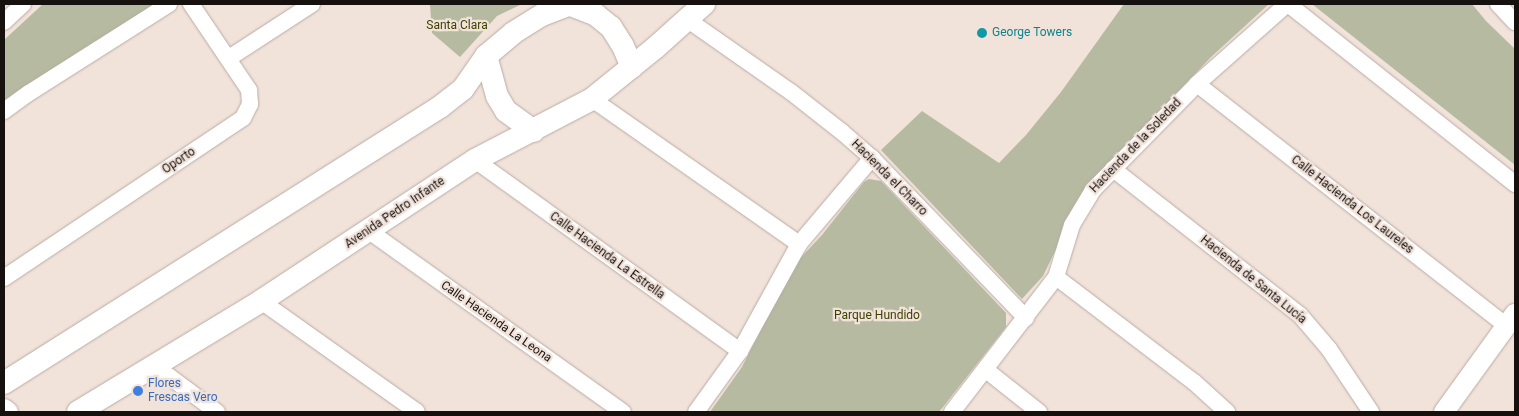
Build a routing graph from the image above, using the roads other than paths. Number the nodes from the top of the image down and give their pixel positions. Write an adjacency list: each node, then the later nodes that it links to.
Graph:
1 (23, 4): 10 (street)
2 (169, 4): 17 (street)
3 (191, 4): 13 (street, Oporto)
4 (312, 4): 13 (street)
5 (569, 4): 12 (main road); 14 (main road)
6 (704, 4): 9 (main road, Avenida Pedro Infante)
7 (1288, 4): 15 (street, Hacienda de la Soledad); 22 (street)
8 (1498, 4): 11 (street)
9 (688, 20): 14 (main road, Avenida Pedro Infante); 19 (street, Hacienda el Charro)
10 (4, 22)
11 (1515, 22)
12 (486, 56): 18 (main road); 33 (main road)
13 (229, 58): 26 (street, Oporto)
14 (632, 67): 16 (main road, Avenida Pedro Infante)
15 (1197, 84): 21 (street, Hacienda de la Soledad); 29 (street, Calle Hacienda Los Laureles)
16 (592, 99): 18 (main road, Avenida Pedro Infante); 24 (street)
17 (4, 111)
18 (534, 131): 20 (main road, Avenida Pedro Infante)
19 (872, 158): 24 (street); 28 (street, Hacienda el Charro)
20 (475, 160): 23 (main road, Avenida Pedro Infante); 30 (street, Calle Hacienda La Estrella)
21 (1113, 169): 25 (street, Hacienda de la Soledad); 44 (street, Hacienda de Santa Lucía)
22 (1515, 184)
23 (369, 231): 27 (main road, Avenida Pedro Infante); 39 (street, Calle Hacienda La Leona)
24 (799, 244): 30 (street)
25 (1056, 277): 28 (street, Hacienda de la Soledad); 43 (street)
26 (4, 278)
27 (262, 301): 31 (main road, Avenida Pedro Infante); 38 (street)
28 (1026, 318): 32 (street, Hacienda de la Soledad)
29 (1511, 320): 45 (street)
30 (740, 351): 40 (street)
31 (155, 366): 36 (main road, Avenida Pedro Infante); 37 (street)
32 (986, 370): 41 (street, Hacienda de la Soledad); 42 (street)
33 (4, 383)
34 (4, 409): 35 (street)
35 (8, 412)
36 (78, 412)
37 (218, 412)
38 (417, 412)
39 (624, 412)
40 (696, 412)
41 (952, 412)
42 (1039, 412)
43 (1227, 412)
44 (1371, 412)
45 (1444, 412)

